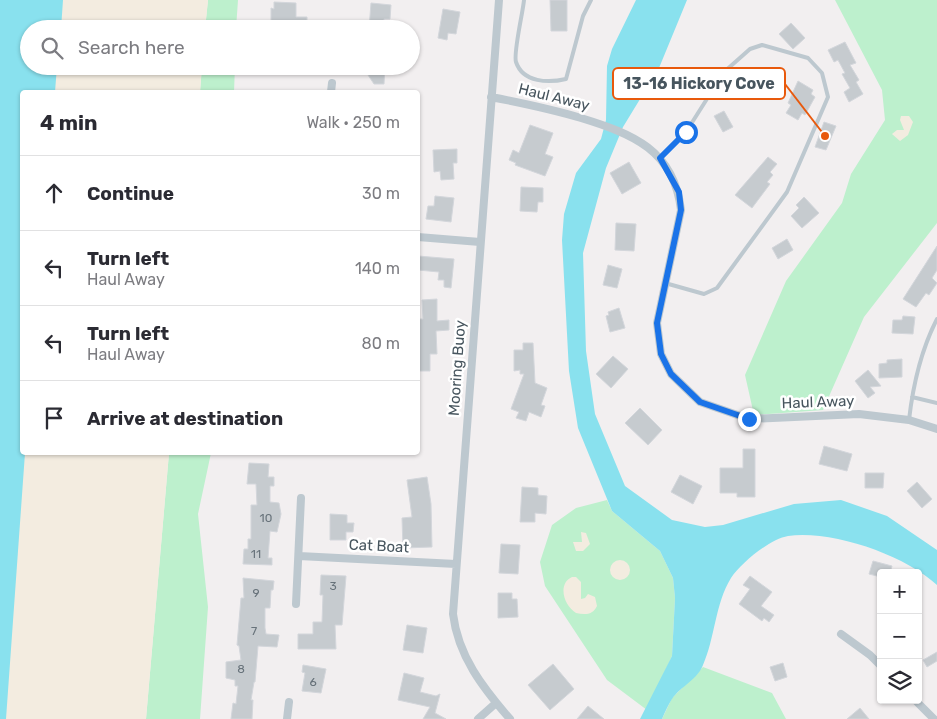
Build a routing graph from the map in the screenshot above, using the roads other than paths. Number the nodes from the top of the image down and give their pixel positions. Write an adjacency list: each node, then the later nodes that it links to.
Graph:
1 (499, 0): 6 (street, Mooring Buoy)
2 (524, 0): 3 (lane)
3 (591, 0)
4 (332, 83): 5 (street)
5 (331, 90)
6 (491, 97): 7 (street, Haul Away); 9 (street, Mooring Buoy)
7 (660, 158): 10 (street, Haul Away); 10 (lane)
8 (420, 237): 9 (street)
9 (480, 242): 18 (street, Mooring Buoy)
10 (664, 283): 14 (street, Haul Away)
11 (937, 319): 12 (lane)
12 (912, 397): 13 (lane); 14 (lane)
13 (937, 403)
14 (909, 420): 15 (street, Haul Away)
15 (937, 429)
16 (301, 498): 17 (street)
17 (299, 556): 18 (street, Cat Boat); 19 (street)
18 (456, 564): 23 (street, Mooring Buoy)
19 (296, 604)
20 (841, 634): 21 (street)
21 (877, 662)
22 (288, 702): 25 (street)
23 (496, 703): 26 (street); 27 (street, Mooring Buoy)
24 (919, 704): 28 (street)
25 (287, 719)
26 (478, 719)
27 (510, 719)
28 (934, 719)

